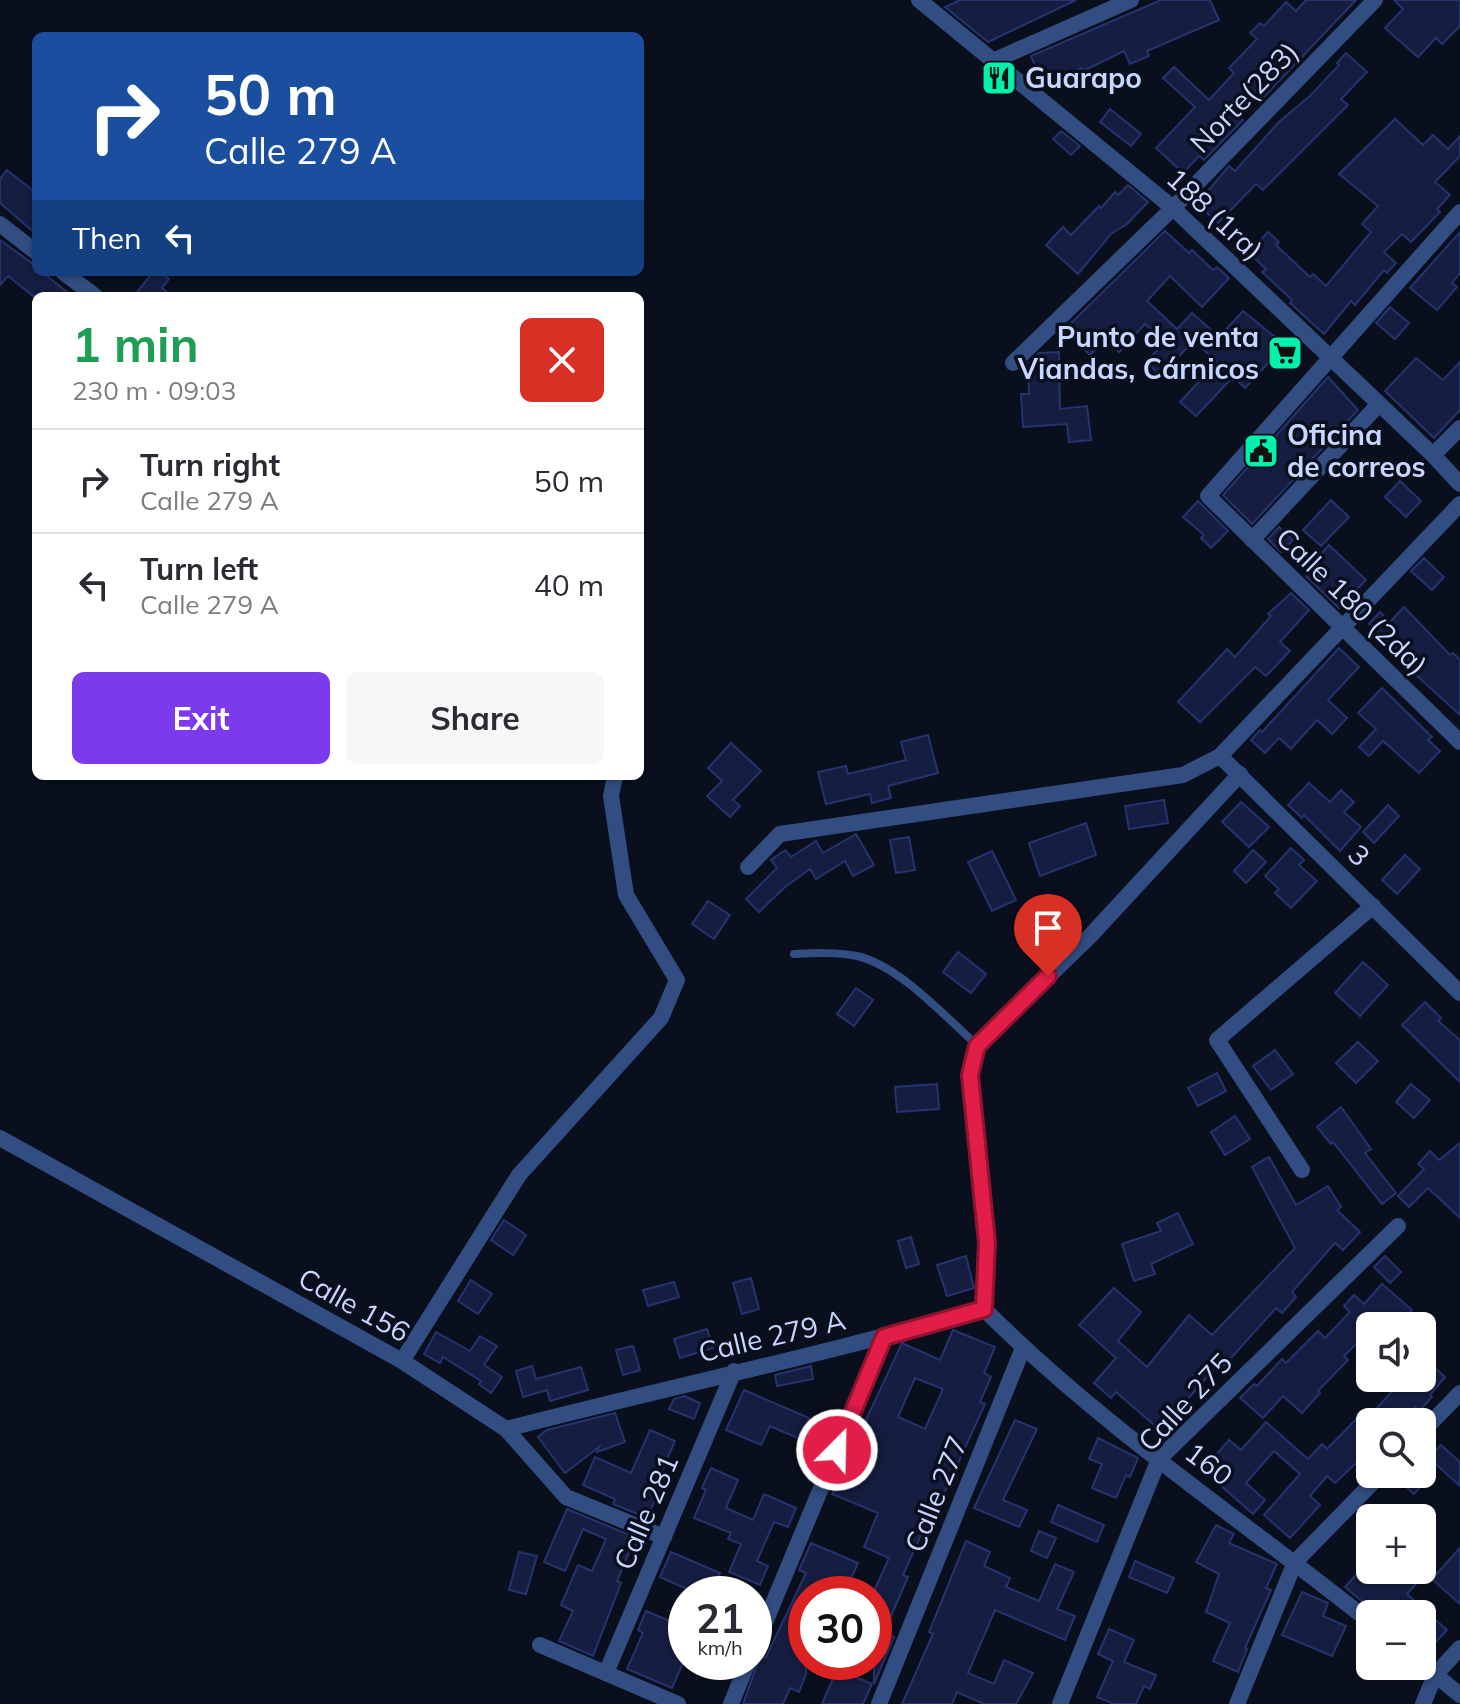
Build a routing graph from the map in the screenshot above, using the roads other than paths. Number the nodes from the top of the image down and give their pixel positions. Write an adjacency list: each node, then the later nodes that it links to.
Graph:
1 (919, 0): 4 (street, 188 (1ra))
2 (1131, 0): 4 (street)
3 (1375, 0): 5 (street, Norte(283))
4 (995, 60): 5 (street, 188 (1ra))
5 (1173, 208): 11 (street, 188 (1ra)); 12 (street, Norte(283))
6 (1460, 212): 11 (street)
7 (0, 224): 8 (street)
8 (32, 249)
9 (68, 276): 10 (street)
10 (90, 292)
11 (1330, 359): 13 (street, 188 (1ra)); 18 (street, Calle 180 (2da))
12 (1013, 363)
13 (1379, 404): 15 (street, 188 (1ra)); 18 (street)
14 (1460, 428): 15 (street)
15 (1433, 455): 16 (street, 188 (1ra))
16 (1460, 484)
17 (1460, 504): 19 (street)
18 (1252, 540): 19 (street, Calle 180 (2da))
19 (1341, 628): 20 (street, Calle 180 (2da)); 21 (street)
20 (1460, 742)
21 (1220, 756): 22 (street, 3); 24 (street)
22 (1240, 774): 25 (street, 3); 28 (street)
23 (614, 780): 35 (street)
24 (748, 867)
25 (1373, 906): 27 (street, 3); 30 (street)
26 (794, 954): 28 (lane)
27 (1460, 993)
28 (977, 1046): 32 (street)
29 (0, 1138): 35 (street, Calle 156)
30 (1302, 1170)
31 (1398, 1226): 40 (street, Calle 275)
32 (984, 1309): 33 (street, Calle 279 A); 34 (street, 160)
33 (884, 1337): 36 (street, Calle 279 A); 44 (street)
34 (1023, 1348): 40 (street, 160); 56 (street, Calle 277)
35 (402, 1361): 39 (street, Calle 156)
36 (734, 1371): 39 (street, Calle 279 A); 42 (street, Calle 281)
37 (1460, 1393): 38 (street)
38 (1436, 1418)
39 (506, 1429): 42 (street, Calle 156)
40 (1159, 1459): 43 (street, 160); 57 (street, Calle 275)
41 (1367, 1488): 43 (street)
42 (664, 1537): 49 (street, Calle 281)
43 (1295, 1562): 45 (street, 160); 58 (street)
44 (772, 1606)
45 (1356, 1611)
46 (540, 1645): 49 (street)
47 (1460, 1648): 48 (street)
48 (1436, 1664)
49 (606, 1673): 54 (street)
50 (1436, 1676): 53 (street)
51 (741, 1680): 55 (street)
52 (1427, 1680): 59 (street)
53 (1460, 1695)
54 (678, 1704)
55 (731, 1704)
56 (879, 1704)
57 (1060, 1704)
58 (1237, 1704)
59 (1423, 1704)

